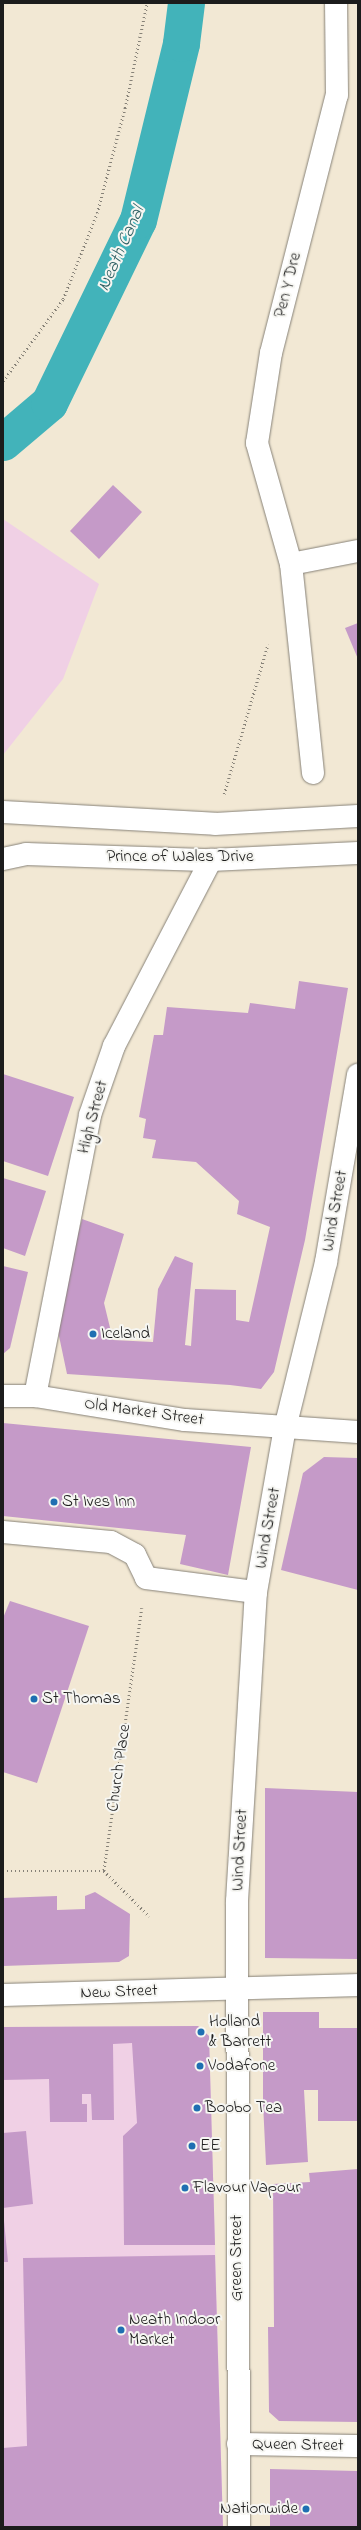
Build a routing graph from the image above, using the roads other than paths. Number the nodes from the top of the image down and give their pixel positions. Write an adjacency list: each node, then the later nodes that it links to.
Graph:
1 (336, 3): 3 (street, Pen Y Dre)
2 (358, 551): 3 (street)
3 (291, 564): 4 (street, Pen Y Dre)
4 (313, 773)
5 (3, 812): 6 (street, Prince of Wales Drive)
6 (358, 816)
7 (358, 853): 9 (street, Prince of Wales Drive)
8 (3, 859): 9 (street, Prince of Wales Drive)
9 (211, 860): 12 (street, High Street)
10 (358, 1075): 13 (street, Wind Street)
11 (3, 1396): 12 (street, Old Market Street)
12 (35, 1396): 13 (street, Old Market Street)
13 (285, 1428): 14 (street, Old Market Street); 16 (street, Wind Street)
14 (358, 1432)
15 (3, 1532): 16 (street)
16 (256, 1592): 18 (street, Wind Street)
17 (358, 1985): 18 (street, New Street)
18 (236, 1988): 19 (street, New Street); 20 (street, Green Street)
19 (3, 1996)
20 (238, 2444): 21 (street, Queen Street); 22 (street, Green Street)
21 (358, 2446)
22 (239, 2527)

